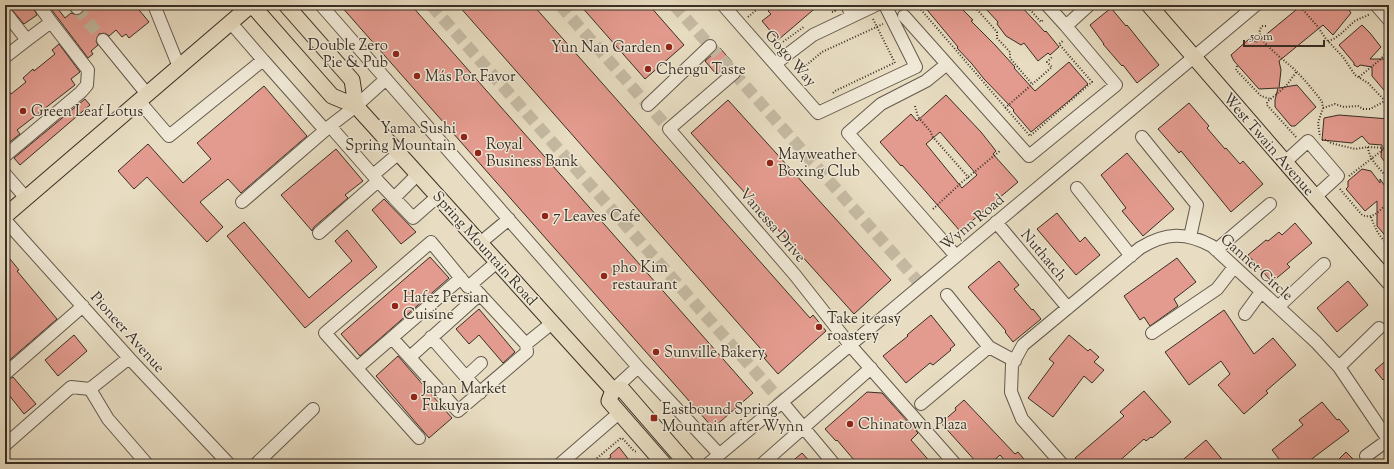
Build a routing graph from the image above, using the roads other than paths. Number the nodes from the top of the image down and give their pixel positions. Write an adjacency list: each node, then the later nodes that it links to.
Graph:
1 (38, 5): 19 (street)
2 (154, 5): 30 (street)
3 (252, 5): 20 (main road); 35 (main road, Spring Mountain Road)
4 (286, 5): 35 (main road)
5 (321, 5): 32 (street)
6 (847, 5): 16 (street)
7 (885, 5): 28 (street, Gogo Way)
8 (1089, 5): 21 (street)
9 (1149, 5): 26 (main road, West Twain Avenue)
10 (1256, 5): 26 (street, Wynn Road)
11 (727, 6): 28 (street, Gogo Way)
12 (1377, 6): 18 (street)
13 (872, 7): 16 (street)
14 (1050, 8): 21 (street)
15 (5, 12): 22 (street)
16 (852, 16): 28 (street)
17 (904, 16): 29 (street)
18 (1389, 20)
19 (51, 22): 22 (street); 39 (street)
20 (231, 23): 27 (street); 30 (main road)
21 (1069, 30): 29 (street)
22 (27, 40): 25 (street)
23 (103, 40): 33 (street)
24 (710, 46): 34 (street)
25 (5, 57)
26 (1194, 57): 40 (main road, West Twain Avenue); 54 (street, Wynn Road)
27 (263, 60): 33 (street); 36 (street)
28 (775, 64)
29 (947, 64): 59 (street)
30 (179, 67): 33 (main road)
31 (734, 73): 79 (street, Vanessa Drive)
32 (386, 79): 35 (street); 52 (street)
33 (143, 97): 47 (main road)
34 (648, 105)
35 (356, 106): 36 (street); 38 (main road, Spring Mountain Road)
36 (327, 128): 43 (street); 49 (street)
37 (1142, 137): 56 (street)
38 (399, 153): 42 (main road, Spring Mountain Road); 43 (street)
39 (5, 156)
40 (1284, 162): 46 (main road, West Twain Avenue); 46 (street)
41 (5, 174): 47 (street)
42 (418, 174): 45 (main road, Spring Mountain Road); 48 (street)
43 (376, 178): 48 (street); 55 (street)
44 (1077, 188): 60 (street)
45 (438, 196): 48 (street); 57 (main road, Spring Mountain Road)
46 (1315, 197): 65 (main road, West Twain Avenue)
47 (26, 198): 51 (main road)
48 (394, 198)
49 (242, 202)
50 (1270, 204): 58 (street)
51 (5, 216)
52 (509, 219): 57 (street); 85 (street)
53 (5, 220): 69 (street, Pioneer Avenue)
54 (996, 222): 59 (street, Wynn Road); 71 (street, Nuthatch)
55 (318, 233)
56 (1190, 238): 58 (street, Gannet Circle); 60 (street, Gannet Circle)
57 (480, 243): 61 (main road, Spring Mountain Road)
58 (1216, 250): 63 (street, Gannet Circle)
59 (956, 256): 79 (street, Wynn Road)
60 (1131, 256): 71 (street, Gannet Circle)
61 (497, 262): 64 (street); 73 (main road, Spring Mountain Road)
62 (1324, 264): 70 (street)
63 (1234, 267): 66 (street, Gannet Circle); 75 (street)
64 (466, 281): 67 (street); 76 (street); 87 (street)
65 (1389, 282)
66 (1261, 292): 70 (street, Gannet Circle); 72 (street)
67 (480, 294): 77 (street); 78 (street)
68 (948, 295): 80 (street)
69 (83, 306): 82 (street, Pioneer Avenue); 89 (street)
70 (1278, 307): 86 (street, Gannet Circle)
71 (1068, 308): 83 (street, Gannet Circle)
72 (1245, 314)
73 (552, 323): 78 (street); 92 (main road, Spring Mountain Road)
74 (1379, 328): 86 (street)
75 (1152, 333)
76 (392, 338): 81 (street); 87 (street)
77 (431, 338): 81 (street); 90 (street)
78 (526, 344): 93 (street)
79 (850, 345): 88 (street, Vanessa Drive); 94 (street, Wynn Road)
80 (989, 347): 83 (street); 95 (street)
81 (410, 357): 93 (street)
82 (129, 358): 91 (street); 105 (street, Pioneer Avenue)
83 (1015, 361): 114 (street)
84 (482, 363): 90 (street)
85 (638, 367): 92 (street); 102 (street)
86 (1339, 367): 99 (street, Gannet Circle)
87 (357, 368): 100 (street)
88 (871, 368): 98 (street); 113 (street, Vanessa Drive)
89 (5, 374)
90 (466, 377): 93 (street)
91 (90, 389): 101 (street); 104 (street)
92 (613, 390): 97 (main road); 109 (main road, Spring Mountain Road)
93 (480, 393)
94 (782, 402): 98 (street); 102 (street, Wynn Road)
95 (920, 404)
96 (313, 409): 106 (street)
97 (619, 413): 107 (street); 108 (main road)
98 (803, 427): 111 (street); 112 (street)
99 (1388, 437): 103 (street)
100 (419, 438)
101 (5, 445)
102 (719, 454): 110 (street, Wynn Road)
103 (1366, 456)
104 (147, 464)
105 (229, 464)
106 (256, 464)
107 (560, 464)
108 (664, 464)
109 (687, 464)
110 (708, 464)
111 (762, 464)
112 (834, 464)
113 (955, 464)
114 (1062, 464)

